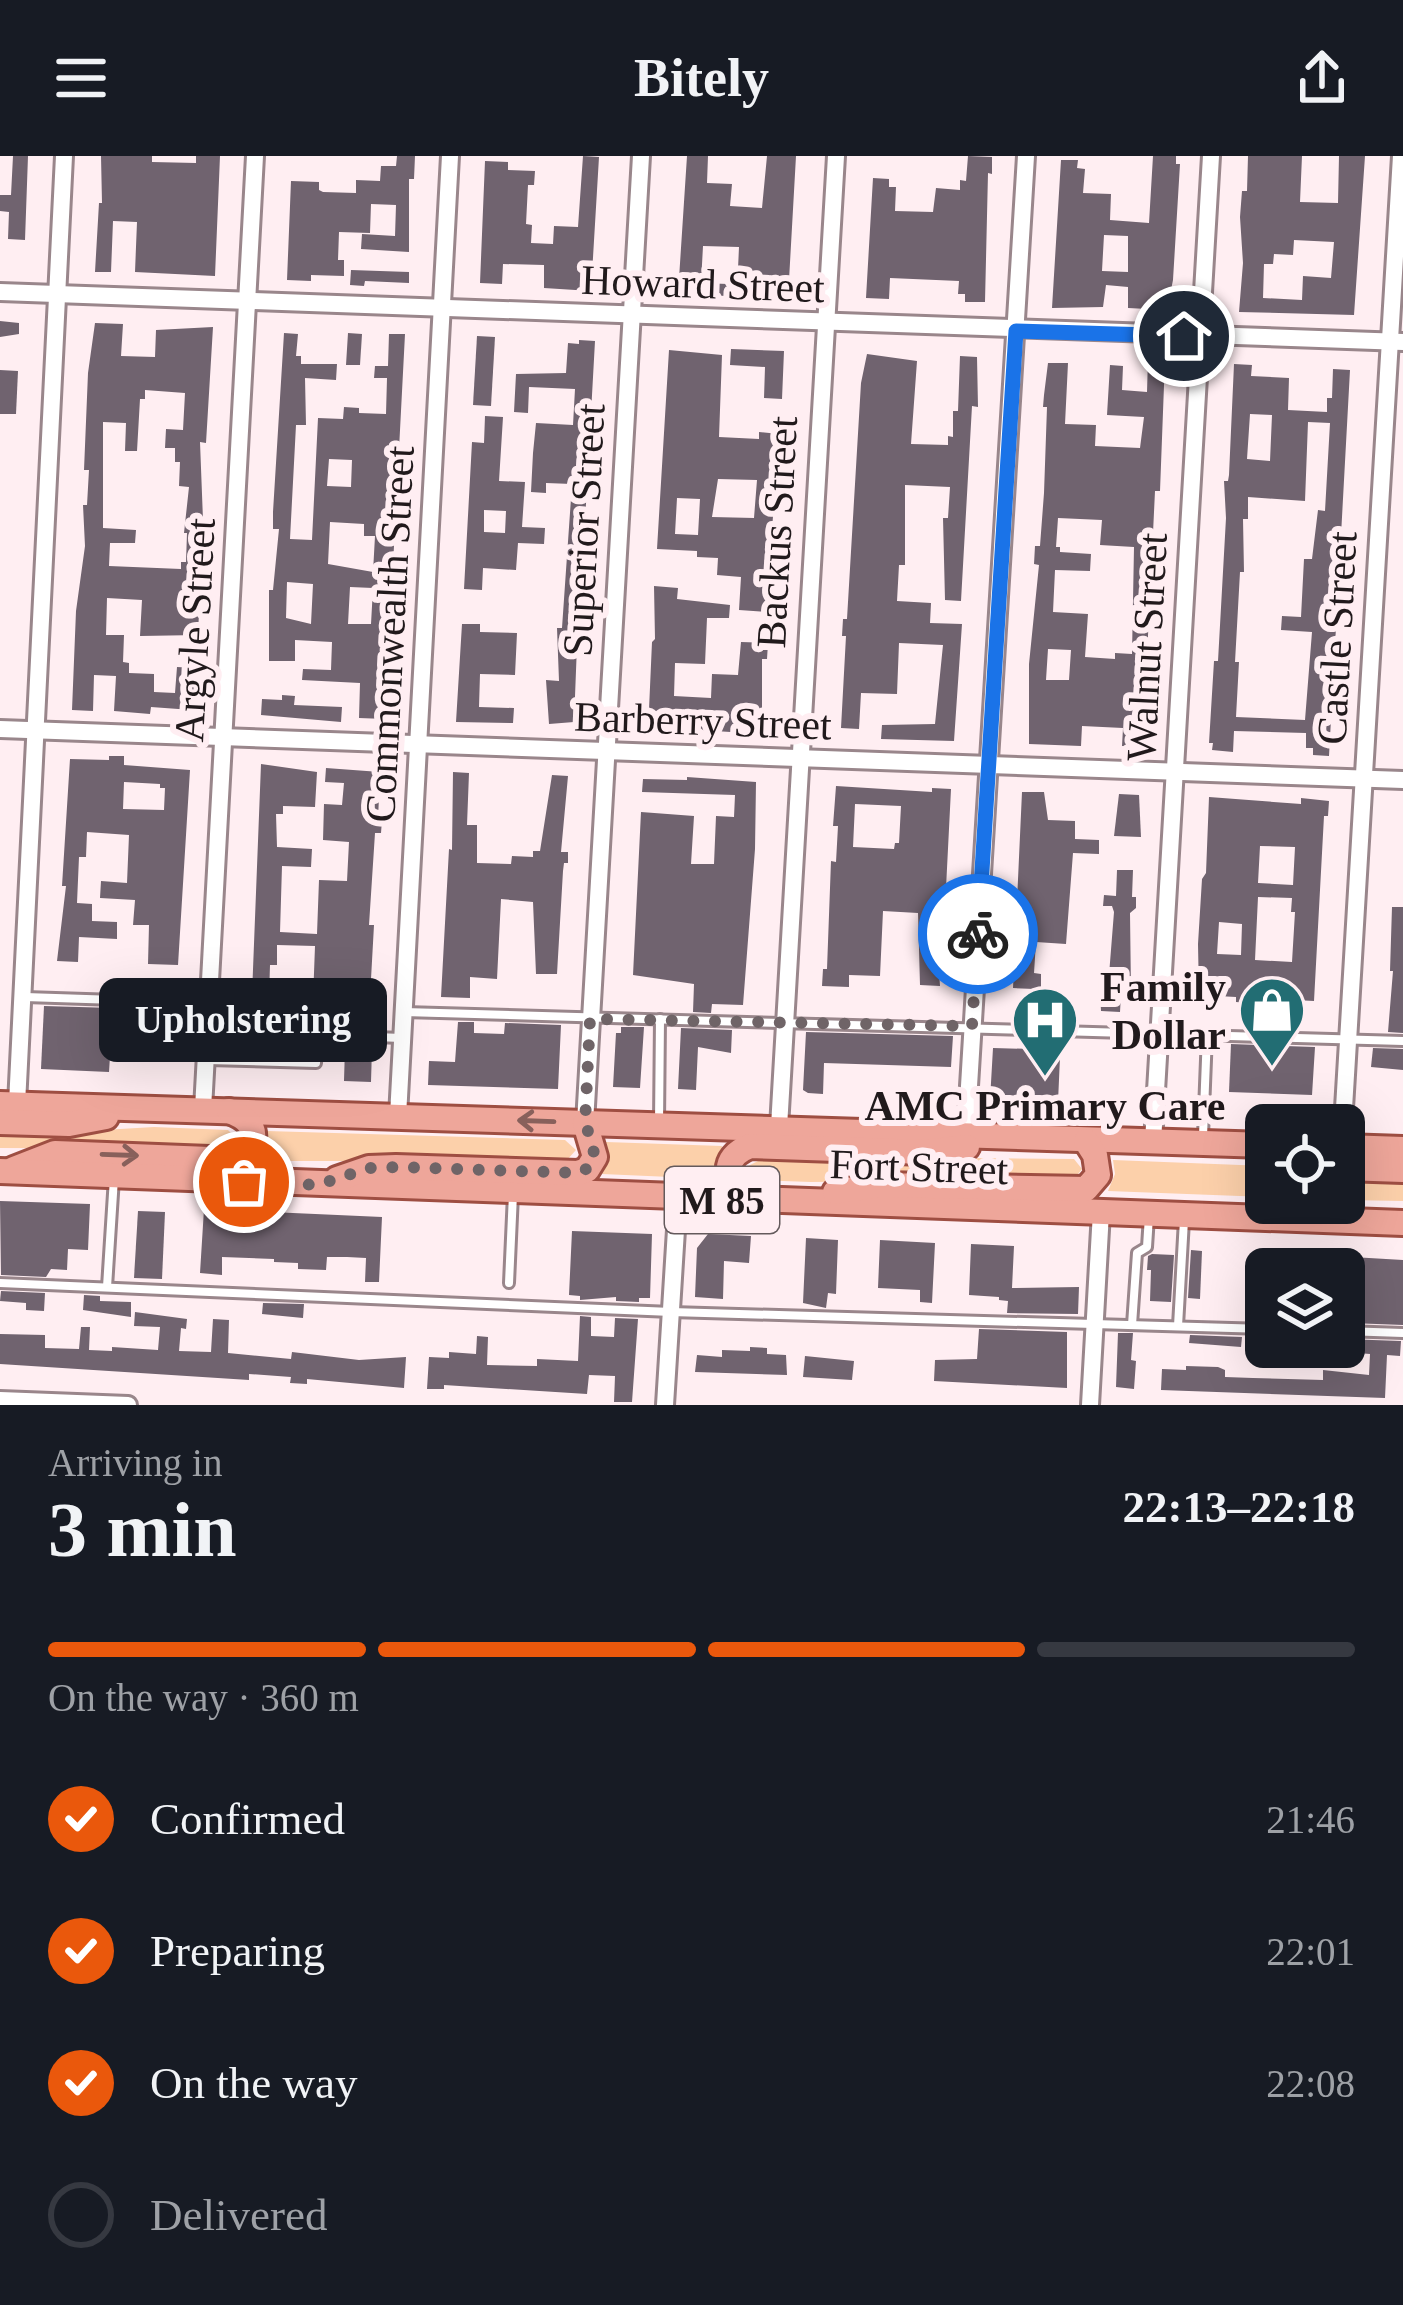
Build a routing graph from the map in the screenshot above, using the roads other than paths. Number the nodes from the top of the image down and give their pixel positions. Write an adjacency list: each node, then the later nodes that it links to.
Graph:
1 (64, 156): 10 (street)
2 (255, 156): 11 (street, Argyle Street)
3 (449, 156): 12 (street, Commonwealth Street)
4 (641, 156): 13 (street, Superior Street)
5 (836, 156): 14 (street, Backus Street)
6 (1026, 156): 15 (street)
7 (1210, 156): 16 (street, Walnut Street)
8 (1401, 156): 17 (street, Castle Street)
9 (0, 292): 10 (street, Howard Street)
10 (57, 294): 11 (street, Howard Street); 19 (street)
11 (248, 302): 12 (street, Howard Street); 20 (street, Argyle Street)
12 (442, 309): 13 (street, Howard Street); 21 (street, Commonwealth Street)
13 (632, 316): 14 (street, Howard Street); 22 (street, Superior Street)
14 (826, 323): 15 (street, Howard Street); 23 (street, Backus Street)
15 (1016, 331): 16 (street, Howard Street); 24 (street)
16 (1200, 336): 17 (street, Howard Street); 25 (street, Walnut Street)
17 (1396, 342): 26 (street, Castle Street)
18 (0, 729): 19 (street, Barberry Street)
19 (33, 730): 20 (street, Barberry Street); 28 (street)
20 (225, 738): 21 (street, Barberry Street); 29 (street, Argyle Street)
21 (419, 746): 22 (street, Barberry Street); 30 (street, Commonwealth Street)
22 (607, 753): 23 (street, Barberry Street); 31 (street, Superior Street)
23 (799, 760): 24 (street, Barberry Street); 33 (street, Backus Street)
24 (988, 767): 25 (street, Barberry Street); 34 (street)
25 (1175, 773): 26 (street, Barberry Street); 36 (street, Walnut Street)
26 (1364, 778): 27 (street, Barberry Street); 40 (street, Castle Street)
27 (1403, 780)
28 (22, 997): 29 (lane); 45 (street)
29 (209, 1003): 35 (street, Argyle Street)
30 (404, 1012): 31 (lane); 39 (street, Commonwealth Street)
31 (590, 1019): 32 (lane); 47 (street, Superior Street)
32 (660, 1019): 33 (lane); 48 (lane)
33 (785, 1021): 34 (lane); 49 (street, Backus Street)
34 (972, 1026): 36 (lane); 50 (street)
35 (208, 1030): 37 (lane); 42 (street, Argyle Street)
36 (1159, 1033): 38 (lane); 53 (street, Walnut Street)
37 (318, 1034): 39 (lane); 42 (lane)
38 (1208, 1034): 40 (lane); 54 (lane)
39 (403, 1038): 46 (street, Commonwealth Street)
40 (1348, 1039): 41 (lane); 43 (street, Castle Street)
41 (1403, 1041)
42 (206, 1060): 44 (street, Argyle Street)
43 (1344, 1104)
44 (214, 1109): 45 (main road, Fort Street / M 85); 46 (main road, Fort Street / M 85); 60 (main road, one-way to 44)
45 (6, 1110)
46 (398, 1116): 47 (main road, Fort Street / M 85, one-way to 46)
47 (585, 1123): 48 (main road, Fort Street / M 85); 62 (main road)
48 (659, 1125): 49 (main road, Fort Street / M 85)
49 (779, 1127): 50 (main road, Fort Street / M 85)
50 (966, 1135): 51 (main road, Fort Street / M 85)
51 (1010, 1137): 52 (main road, Fort Street / M 85); 65 (main road)
52 (1087, 1141): 53 (main road, Fort Street / M 85); 66 (main road)
53 (1153, 1142): 54 (main road, Fort Street / M 85)
54 (1203, 1144): 55 (main road, Fort Street / M 85)
55 (1245, 1145)
56 (1365, 1148): 57 (main road)
57 (1403, 1149)
58 (1365, 1169): 59 (main road)
59 (1403, 1170)
60 (3, 1171): 61 (main road, Fort Street / M 85)
61 (114, 1177): 62 (main road, Fort Street / M 85); 75 (lane)
62 (318, 1185): 63 (main road, Fort Street / M 85)
63 (513, 1192): 64 (main road, Fort Street / M 85); 74 (lane)
64 (678, 1198): 65 (main road, Fort Street / M 85); 76 (street)
65 (748, 1200): 66 (main road, Fort Street / M 85)
66 (786, 1200): 67 (main road, Fort Street / M 85)
67 (1101, 1212): 68 (main road, Fort Street / M 85); 77 (street)
68 (1149, 1214): 69 (main road, Fort Street / M 85); 78 (lane)
69 (1184, 1216): 70 (main road, Fort Street / M 85); 79 (lane)
70 (1245, 1218)
71 (1365, 1220): 72 (main road, Fort Street / M 85)
72 (1396, 1220)
73 (0, 1283): 75 (lane)
74 (509, 1283)
75 (107, 1288): 76 (lane)
76 (671, 1312): 77 (lane); 86 (street)
77 (1095, 1324): 78 (lane); 87 (street)
78 (1132, 1325): 79 (lane)
79 (1178, 1327): 80 (lane)
80 (1245, 1329)
81 (1365, 1332): 82 (lane)
82 (1403, 1333)
83 (0, 1400): 84 (street)
84 (105, 1404): 85 (street)
85 (128, 1405)
86 (665, 1405)
87 (1090, 1405)

